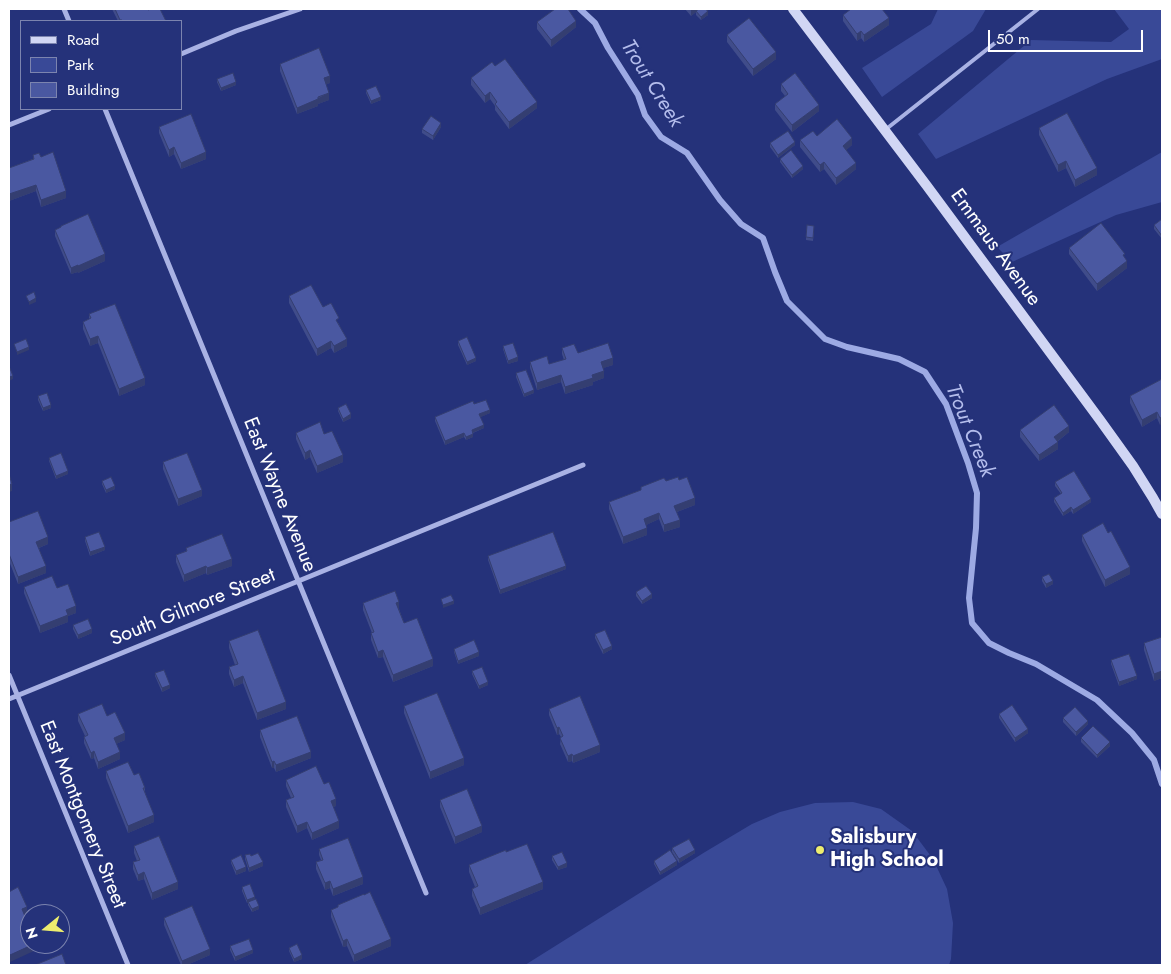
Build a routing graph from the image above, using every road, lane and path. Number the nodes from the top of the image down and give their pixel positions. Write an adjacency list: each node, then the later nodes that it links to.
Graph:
1 (300, 9): 4 (street)
2 (793, 9): 8 (main road, Emmaus Avenue)
3 (1038, 9): 8 (lane)
4 (182, 54)
5 (46, 110): 7 (street)
6 (105, 110): 11 (street, East Wayne Avenue)
7 (9, 125)
8 (885, 130): 10 (main road, Emmaus Avenue)
9 (583, 465): 11 (street, South Gilmore Street)
10 (1162, 514)
11 (298, 581): 13 (street, South Gilmore Street); 15 (street, East Wayne Avenue)
12 (9, 675): 13 (street, East Montgomery Street)
13 (17, 696): 14 (street, South Gilmore Street); 16 (street, East Montgomery Street)
14 (9, 699)
15 (426, 893)
16 (128, 965)

